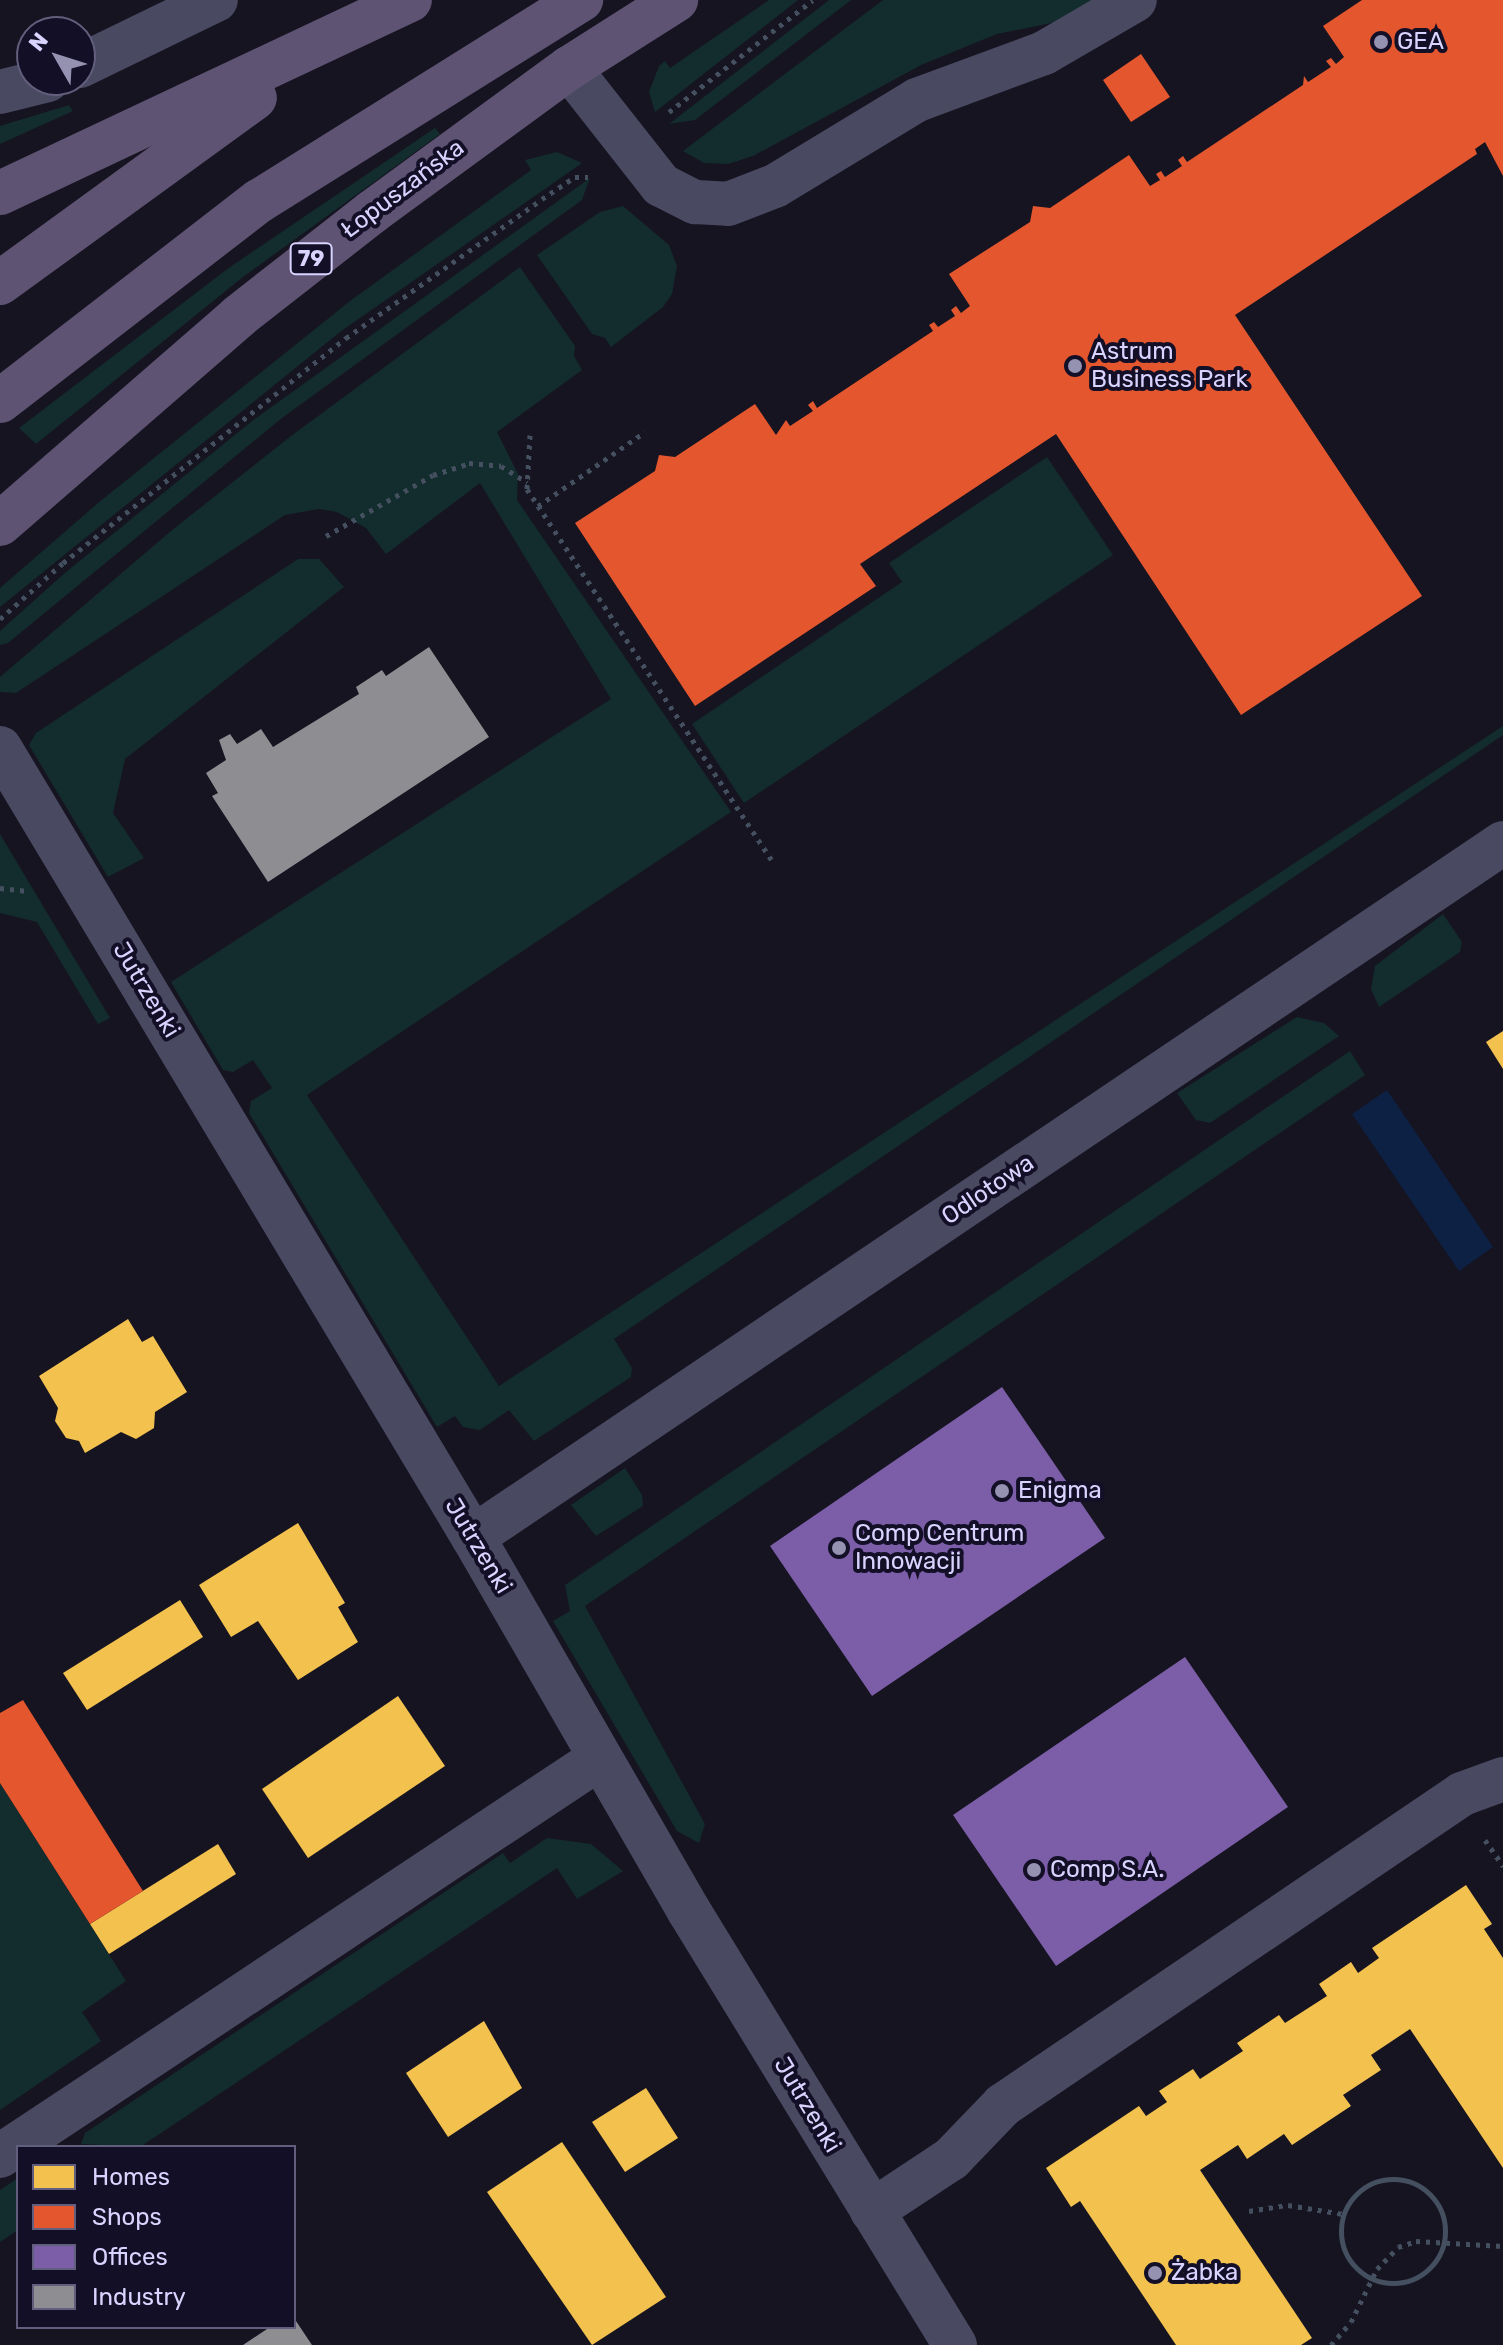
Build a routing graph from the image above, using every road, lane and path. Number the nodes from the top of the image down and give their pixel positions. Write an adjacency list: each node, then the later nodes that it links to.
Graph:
1 (216, 0): 8 (street)
2 (410, 0): 7 (main road)
3 (581, 0): 14 (main road)
4 (676, 0): 9 (main road, Łopuszańska / 79)
5 (813, 0): 10 (path)
6 (1135, 0): 9 (street)
7 (364, 25): 12 (main road); 13 (main road)
8 (96, 58)
9 (569, 68): 19 (main road, Łopuszańska / 79)
10 (663, 127)
11 (596, 177): 21 (path)
12 (0, 193)
13 (0, 283)
14 (0, 401)
15 (645, 432): 18 (path)
16 (530, 435): 17 (path)
17 (528, 483): 18 (path); 20 (path)
18 (538, 506): 24 (path)
19 (0, 524)
20 (326, 536)
21 (0, 619)
22 (0, 748): 25 (street, Jutrzenki)
23 (1503, 843): 25 (street, Odlotowa)
24 (772, 861)
25 (473, 1537): 26 (street, Jutrzenki)
26 (600, 1758): 28 (street); 29 (street, Jutrzenki)
27 (1503, 1779): 29 (street)
28 (17, 2145)
29 (872, 2211): 35 (street, Jutrzenki)
30 (1249, 2211): 31 (path)
31 (1343, 2214): 32 (path); 34 (path)
32 (1443, 2242): 33 (path); 34 (path); 34 (path)
33 (1503, 2246)
34 (1373, 2279): 36 (path)
35 (955, 2345)
36 (1331, 2345)

